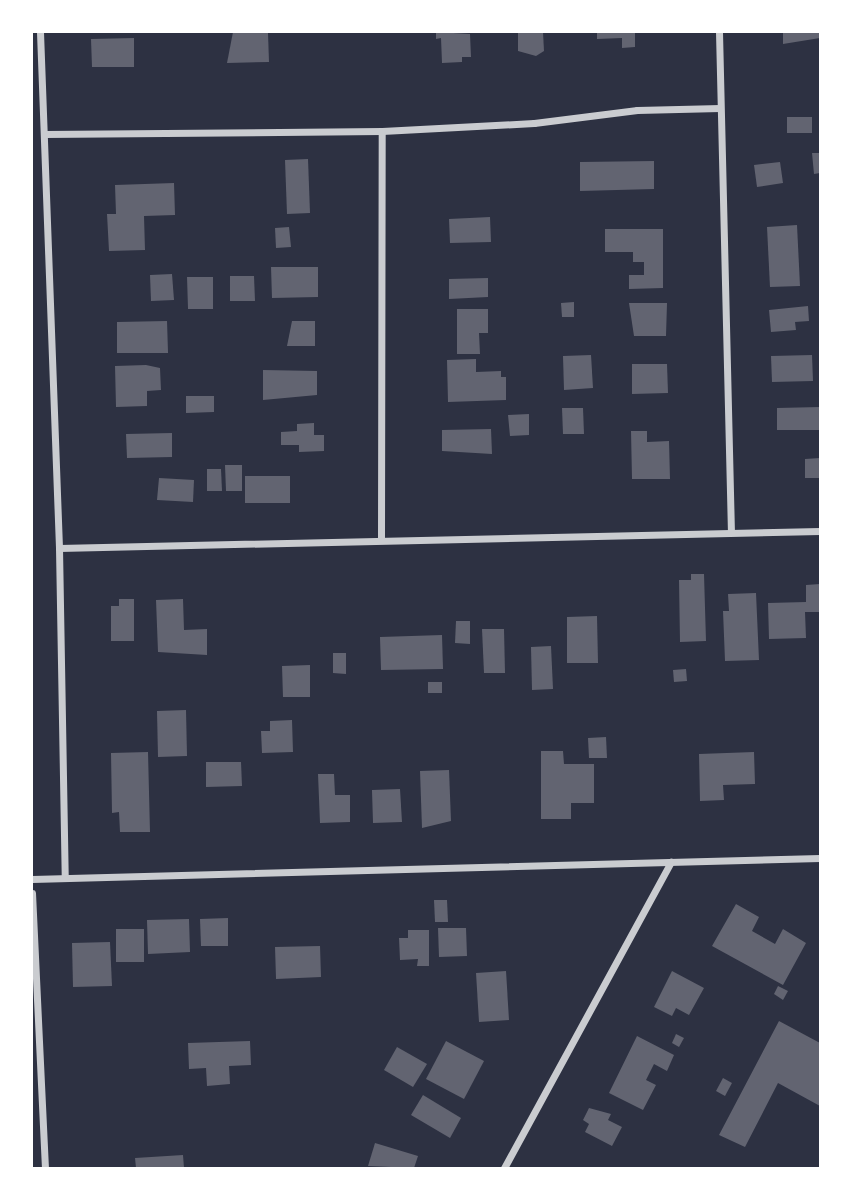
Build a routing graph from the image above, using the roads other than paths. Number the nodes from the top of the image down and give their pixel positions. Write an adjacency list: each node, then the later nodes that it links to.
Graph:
1 (32, 32): 2 (street)
2 (40, 32): 6 (street)
3 (719, 32): 4 (street)
4 (720, 108): 5 (street); 8 (street)
5 (382, 131): 6 (street); 9 (street)
6 (44, 134): 10 (street)
7 (821, 531): 8 (street)
8 (731, 532): 9 (street)
9 (381, 538): 10 (street)
10 (59, 548): 13 (street)
11 (821, 858): 12 (street)
12 (671, 862): 13 (street); 17 (street)
13 (65, 878): 14 (street)
14 (32, 879)
15 (32, 893): 16 (street)
16 (45, 1168)
17 (504, 1168)

